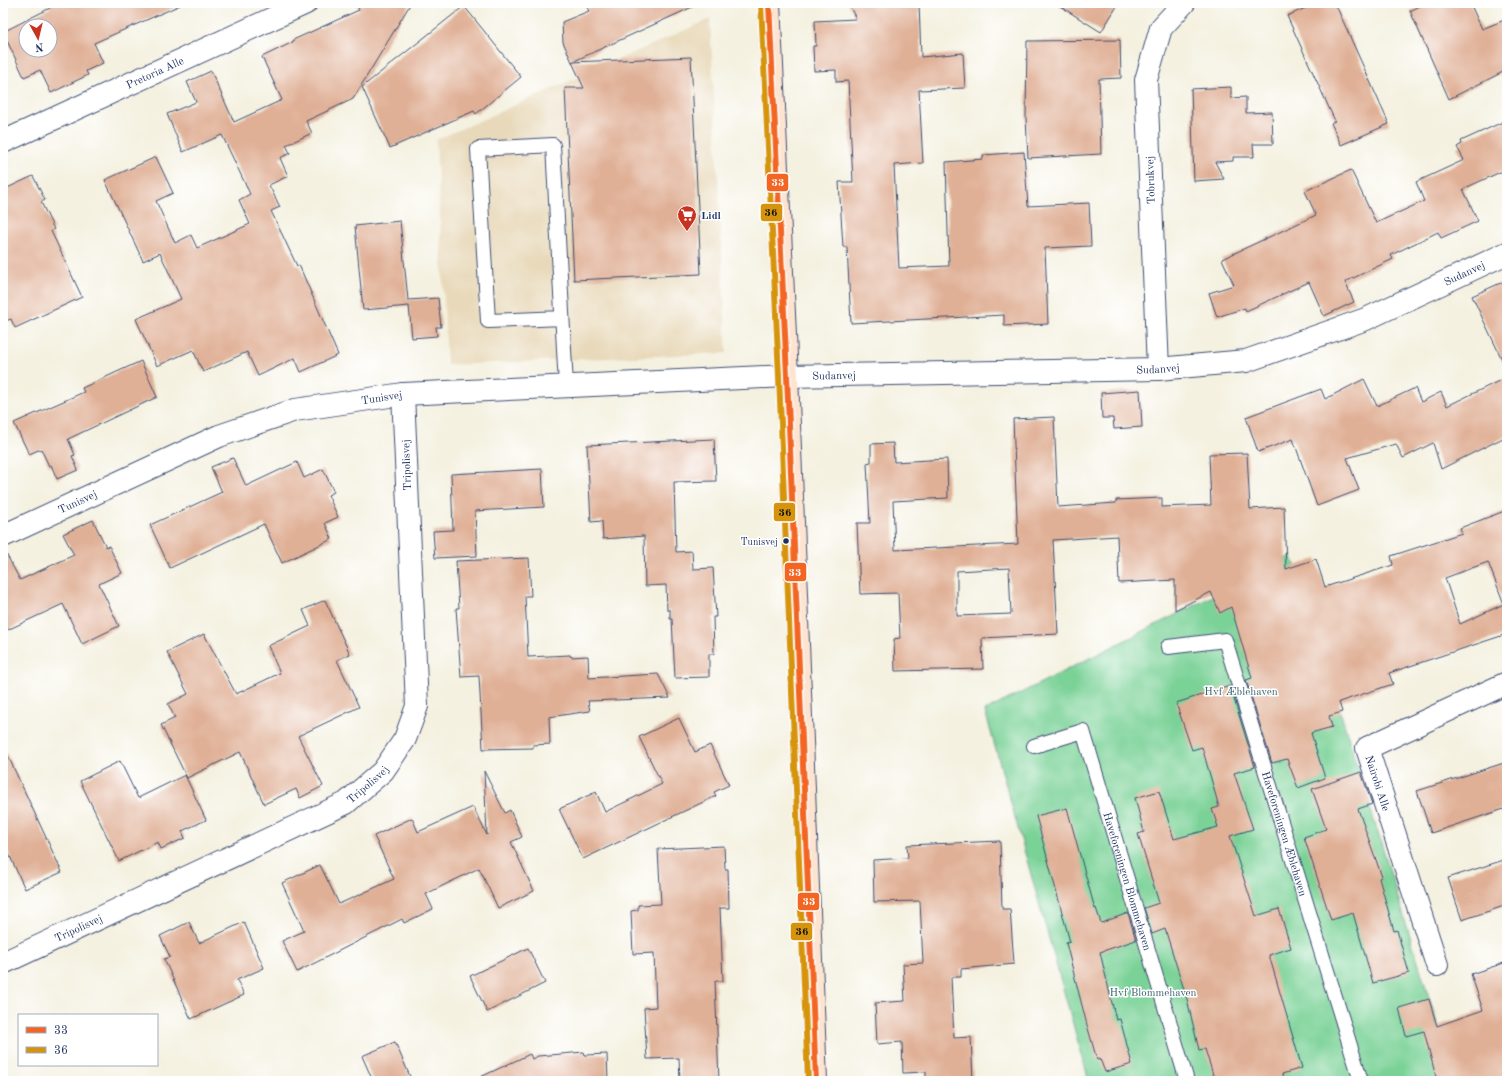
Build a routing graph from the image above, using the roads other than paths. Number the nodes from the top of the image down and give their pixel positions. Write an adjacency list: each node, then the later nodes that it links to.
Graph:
1 (306, 3): 4 (street, Pretoria Alle)
2 (768, 3): 8 (street)
3 (1184, 3): 7 (street, Tobrukvej)
4 (3, 142)
5 (1507, 253): 7 (street, Sudanvej)
6 (562, 318): 6 (lane); 9 (lane)
7 (1158, 369): 8 (street, Sudanvej)
8 (788, 376): 9 (street, Tunisvej); 17 (street)
9 (566, 386): 10 (street, Tunisvej)
10 (403, 394): 11 (street, Tunisvej); 15 (street, Tripolisvej)
11 (3, 536)
12 (1168, 647): 19 (lane, Haveforeningen Æblehaven)
13 (1507, 683): 16 (street, Nairobi Alle)
14 (1034, 746): 18 (lane, Haveforeningen Blommehaven)
15 (3, 963)
16 (1437, 965)
17 (816, 1081)
18 (1187, 1081)
19 (1361, 1081)

